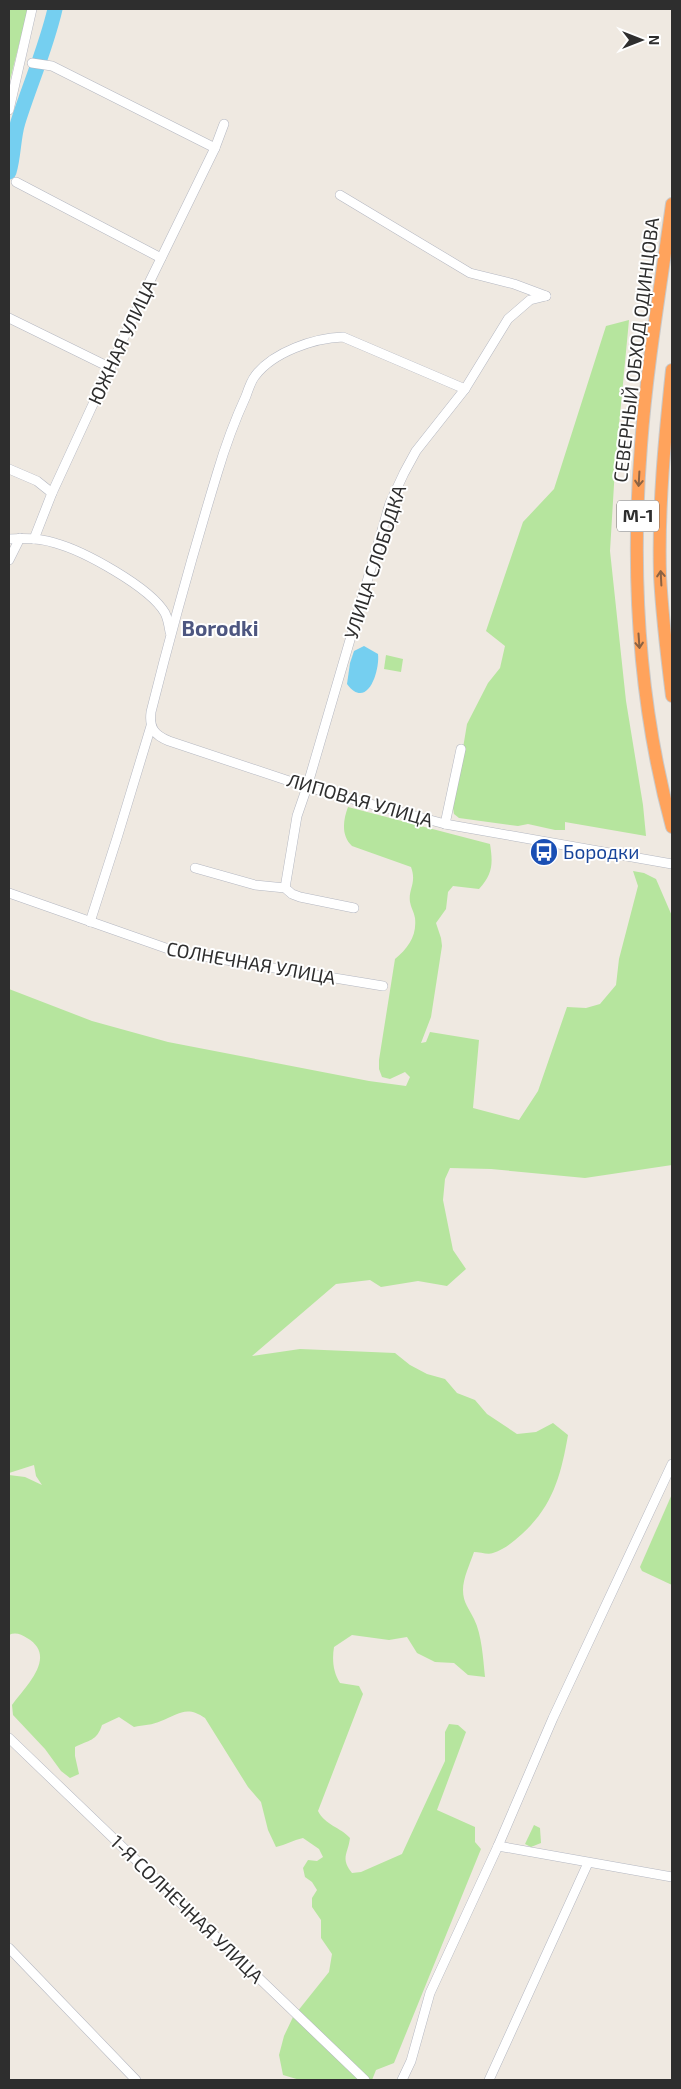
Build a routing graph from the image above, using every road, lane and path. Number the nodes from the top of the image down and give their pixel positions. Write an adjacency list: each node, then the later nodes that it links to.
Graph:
1 (32, 9): 3 (street)
2 (32, 63): 6 (street)
3 (12, 84): 4 (street)
4 (9, 110)
5 (224, 124): 6 (street, ЮЖНАЯ УЛИЦА)
6 (215, 148): 10 (street, ЮЖНАЯ УЛИЦА)
7 (16, 182): 10 (street)
8 (340, 195): 14 (street, УЛИЦА СЛОБОДКА)
9 (672, 204): 27 (highway, СЕВЕРНЫЙ ОБХОД ОДИНЦОВА / М-1, one-way to 27)
10 (162, 258): 12 (street, ЮЖНАЯ УЛИЦА)
11 (9, 318): 12 (street)
12 (111, 368): 16 (street, ЮЖНАЯ УЛИЦА)
13 (672, 370): 22 (highway, СЕВЕРНЫЙ ОБХОД ОДИНЦОВА / М-1, one-way to 13)
14 (465, 388): 21 (street); 25 (street, УЛИЦА СЛОБОДКА)
15 (9, 469): 16 (street)
16 (52, 492): 18 (street, ЮЖНАЯ УЛИЦА)
17 (20, 538): 18 (street); 19 (street); 20 (street)
18 (33, 538): 21 (street)
19 (9, 539)
20 (9, 560)
21 (170, 635): 23 (street)
22 (672, 696)
23 (150, 726): 25 (street, ЛИПОВАЯ УЛИЦА); 33 (street)
24 (461, 749): 26 (street)
25 (307, 787): 26 (street, ЛИПОВАЯ УЛИЦА); 30 (street, УЛИЦА СЛОБОДКА)
26 (446, 824): 28 (street, ЛИПОВАЯ УЛИЦА)
27 (672, 827)
28 (672, 864)
29 (195, 868): 30 (street)
30 (285, 888): 32 (street)
31 (9, 893): 33 (street, СОЛНЕЧНАЯ УЛИЦА)
32 (354, 908)
33 (90, 922): 34 (street, СОЛНЕЧНАЯ УЛИЦА)
34 (383, 986)
35 (672, 1464): 37 (street)
36 (9, 1738): 42 (street, 1-Я СОЛНЕЧНАЯ УЛИЦА)
37 (498, 1846): 38 (street); 43 (street)
38 (588, 1863): 39 (street); 44 (street)
39 (672, 1877)
40 (9, 1948): 41 (street)
41 (136, 2080)
42 (365, 2080)
43 (402, 2080)
44 (489, 2080)

